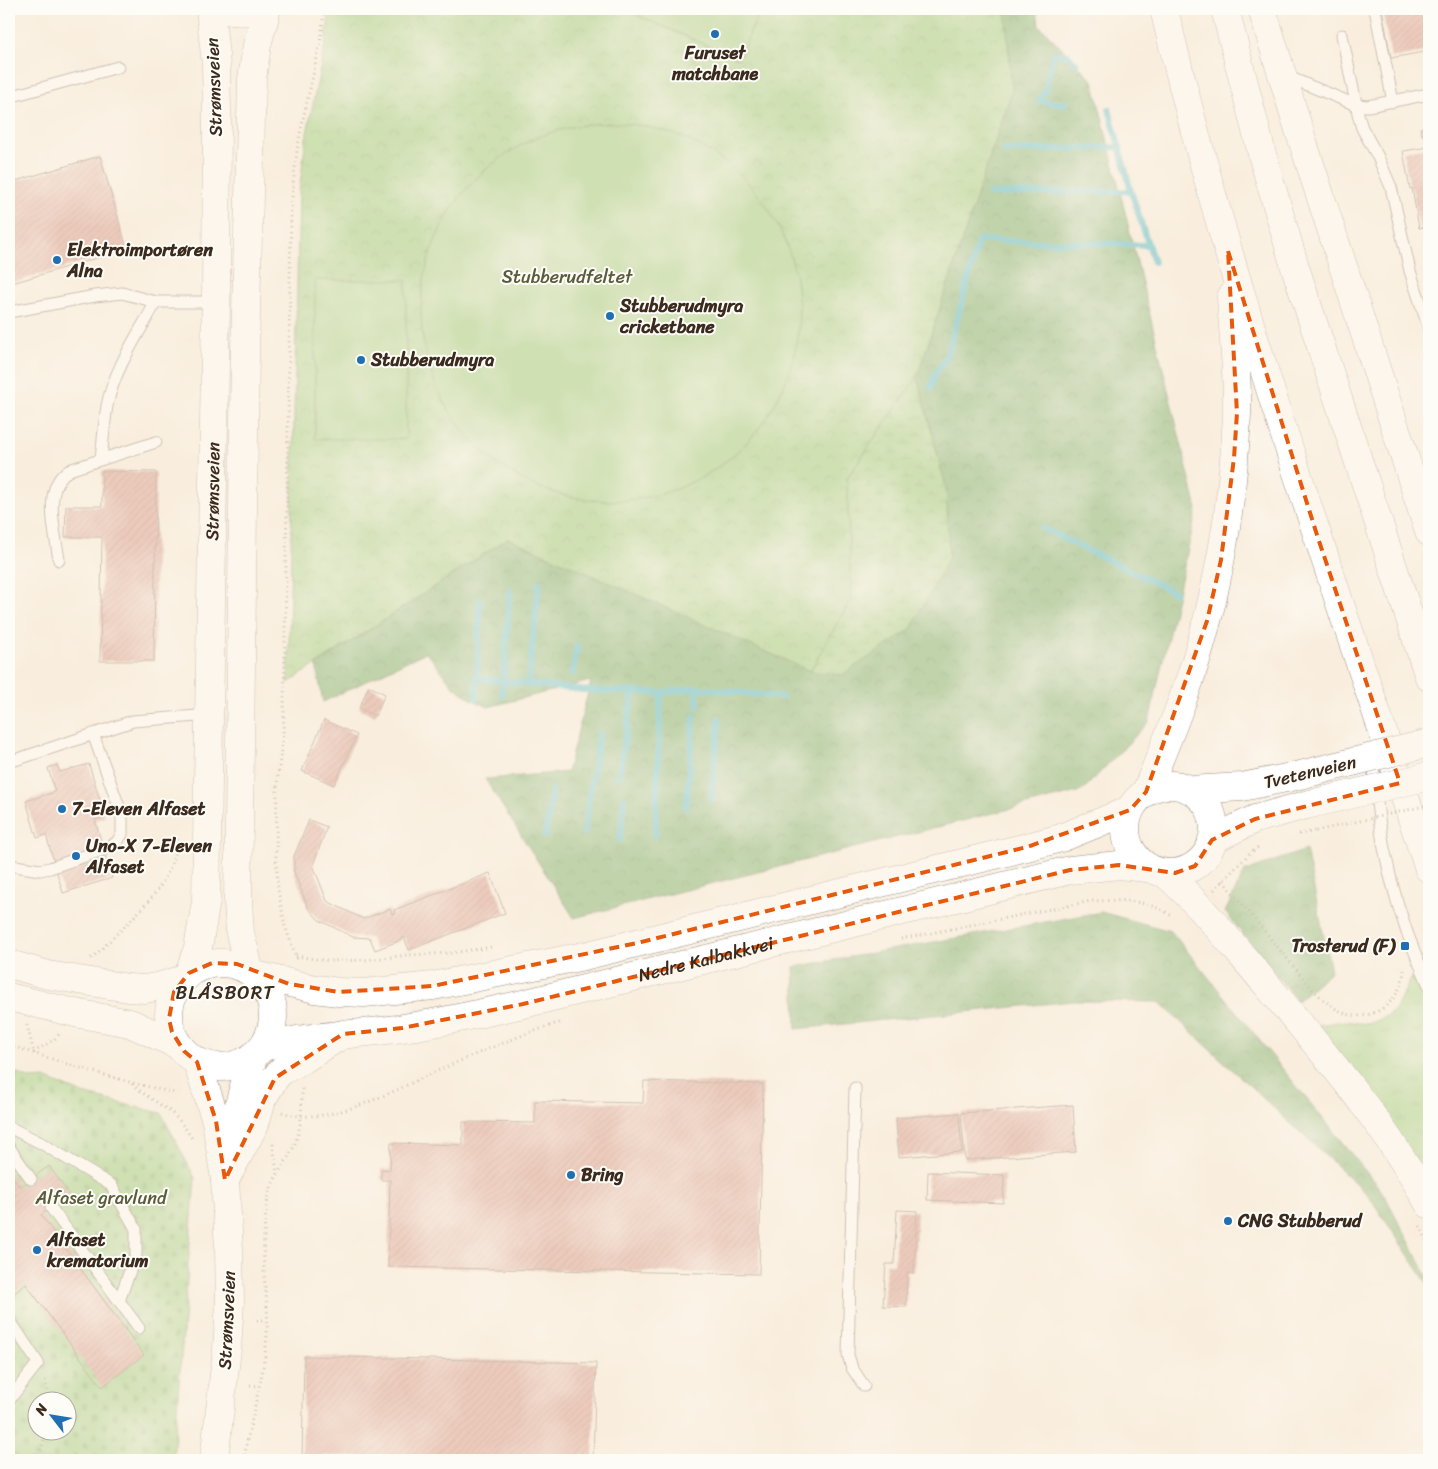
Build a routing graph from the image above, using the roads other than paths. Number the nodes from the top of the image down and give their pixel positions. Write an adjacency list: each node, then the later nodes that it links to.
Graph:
1 (210, 9): 18 (main road, Strømsveien)
2 (222, 9): 3 (main road)
3 (255, 9)
4 (267, 9): 39 (main road, Strømsveien)
5 (1164, 9): 16 (main road)
6 (1226, 9): 25 (main road)
7 (1262, 9): 11 (main road)
8 (1375, 9): 14 (lane)
9 (1342, 35): 15 (lane)
10 (118, 67): 13 (lane)
11 (1281, 75): 15 (lane); 23 (main road)
12 (1429, 94): 14 (lane)
13 (9, 97)
14 (1393, 102): 15 (lane)
15 (1356, 105): 20 (lane)
16 (1228, 251): 26 (main road); 33 (main road)
17 (156, 302): 18 (lane); 19 (lane); 22 (lane)
18 (216, 302): 27 (main road, Strømsveien)
19 (9, 312)
20 (1429, 329)
21 (156, 442): 22 (lane)
22 (101, 460): 24 (lane)
23 (1429, 532)
24 (59, 560)
25 (1429, 677)
26 (1370, 691): 36 (main road); 41 (lane)
27 (210, 715): 28 (lane); 40 (main road, Strømsveien)
28 (93, 734): 30 (lane); 35 (lane)
29 (1429, 743): 32 (main road, Tvetenveien, bridge)
30 (9, 762)
31 (1429, 776): 34 (main road, Tvetenveien, bridge)
32 (1190, 790): 33 (main road); 34 (main road)
33 (1138, 801): 37 (main road); 39 (main road, Nedre Kalbakkvei)
34 (1212, 840): 37 (main road)
35 (9, 865)
36 (1429, 869)
37 (1156, 870): 43 (main road, Nedre Kalbakkvei); 51 (main road)
38 (9, 964): 40 (main road)
39 (252, 972): 40 (main road); 44 (main road)
40 (185, 977): 45 (main road)
41 (1429, 985)
42 (9, 997): 45 (main road)
43 (342, 1034): 44 (main road, Nedre Kalbakkvei); 50 (main road)
44 (259, 1051): 45 (main road); 50 (main road, Strømsveien)
45 (187, 1053): 50 (main road, Strømsveien)
46 (855, 1088): 56 (lane)
47 (9, 1127): 53 (lane)
48 (9, 1148): 49 (lane)
49 (31, 1179)
50 (225, 1180): 58 (main road, Strømsveien)
51 (1429, 1204)
52 (51, 1208): 53 (lane)
53 (119, 1301): 55 (lane)
54 (9, 1320): 57 (lane)
55 (140, 1328)
56 (864, 1386)
57 (9, 1400)
58 (214, 1460)

